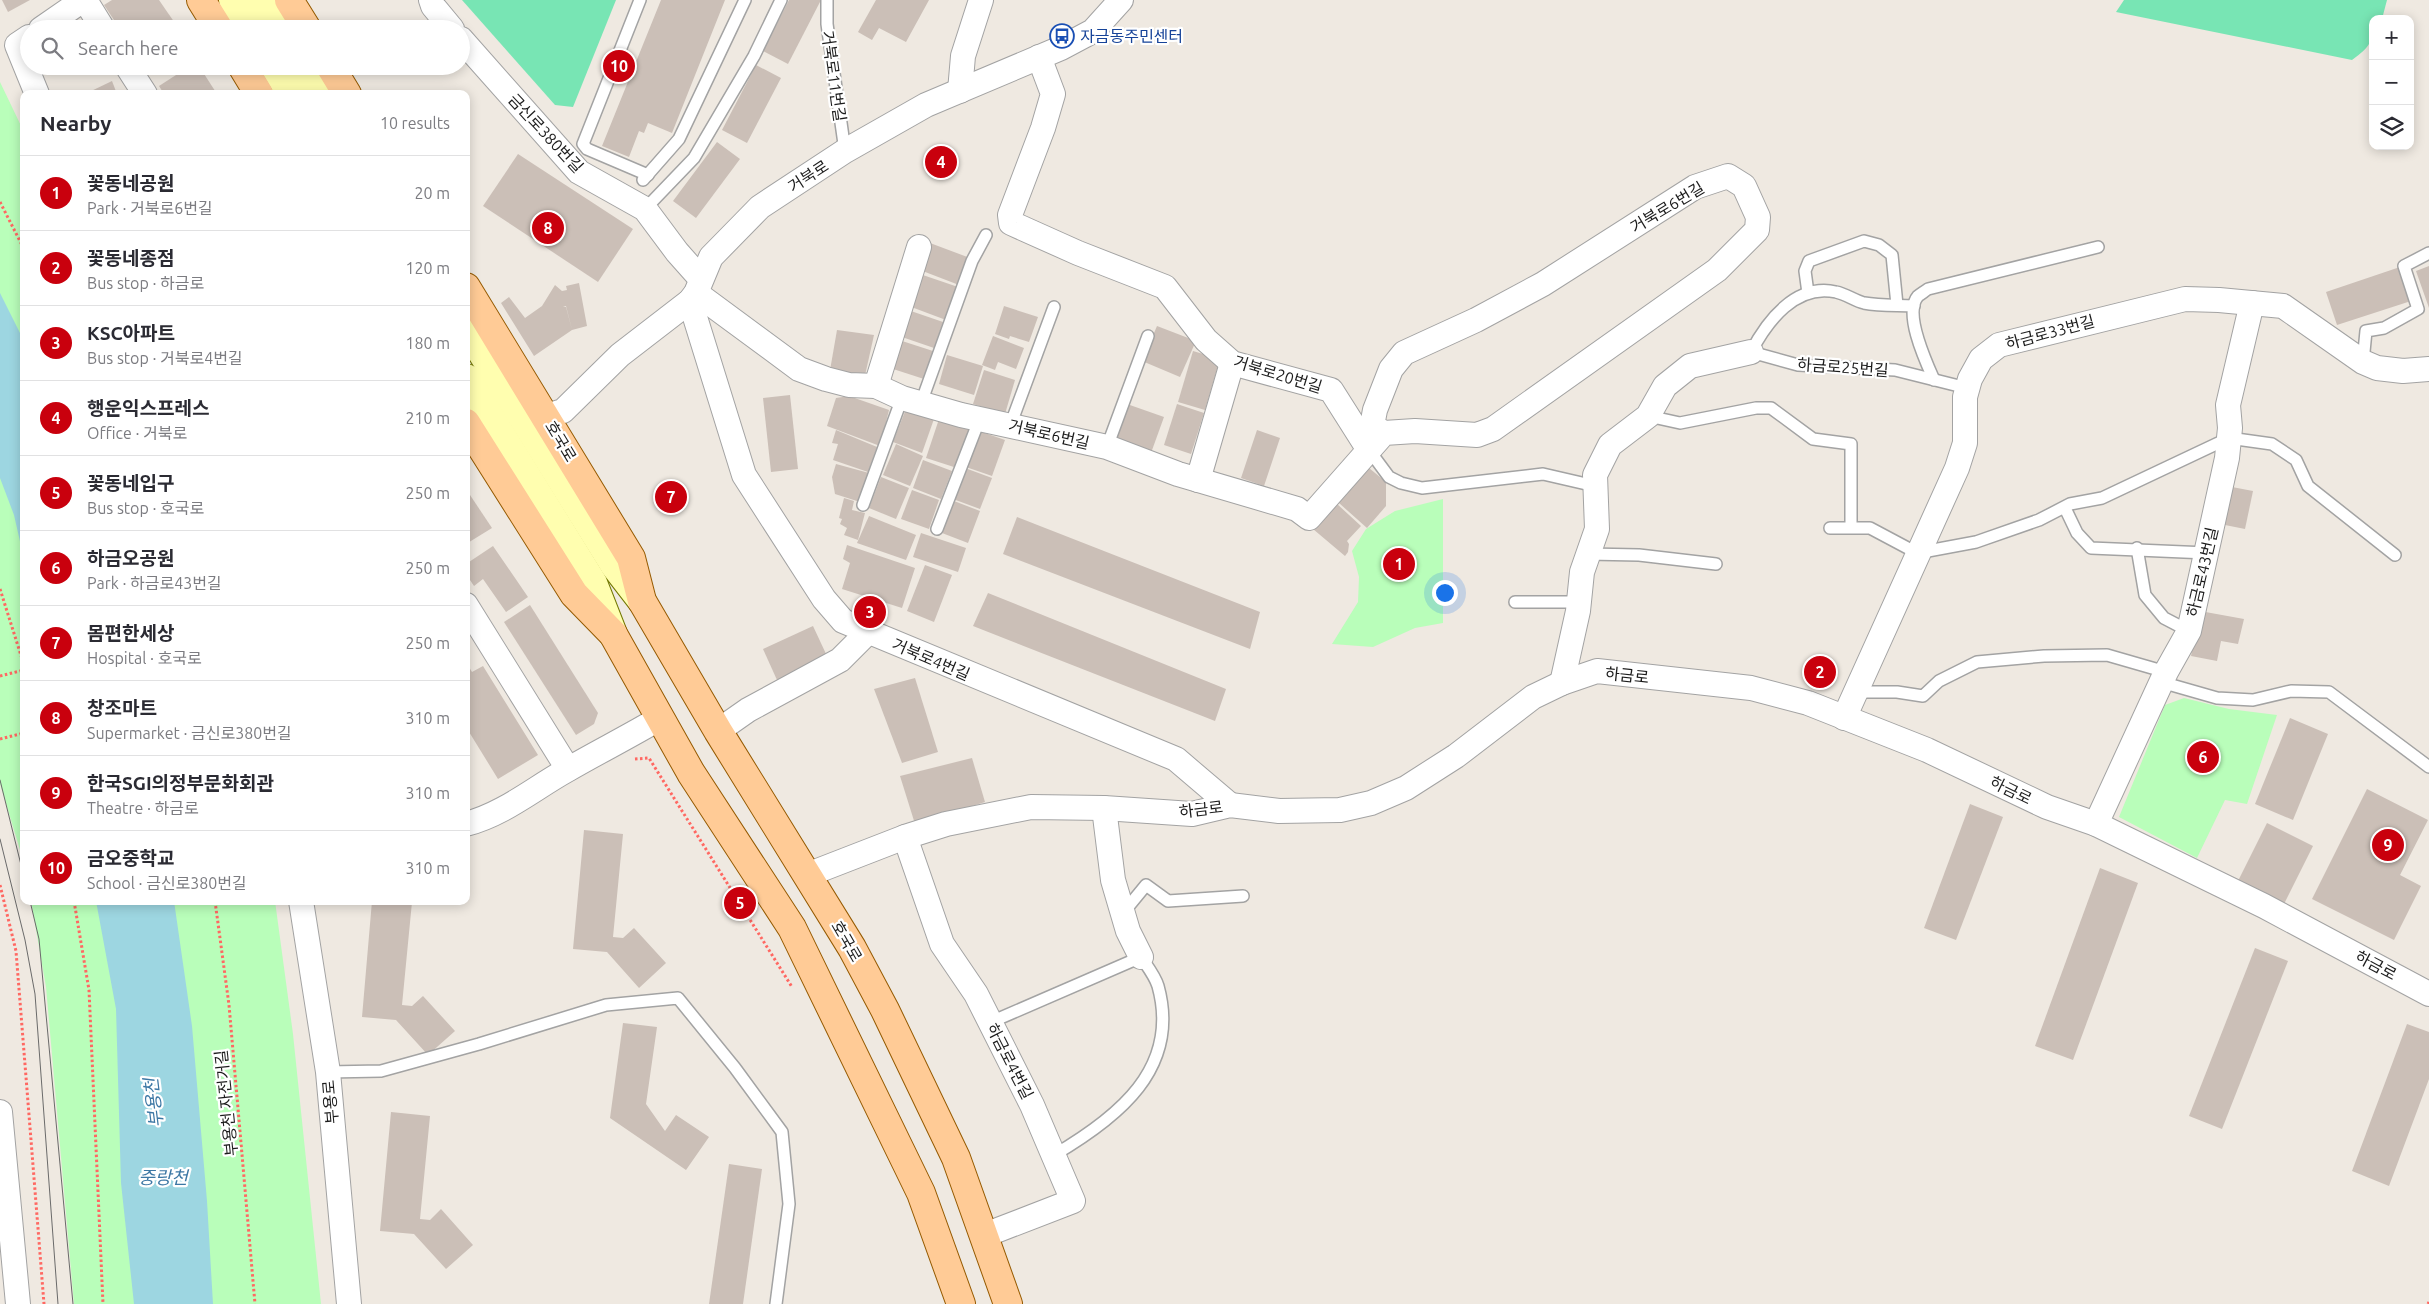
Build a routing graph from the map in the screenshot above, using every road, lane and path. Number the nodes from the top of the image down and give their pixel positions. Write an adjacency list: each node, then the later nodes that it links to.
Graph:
1 (84, 0): 13 (street); 14 (street)
2 (201, 0): 15 (main road)
3 (233, 0): 16 (street)
4 (263, 0): 17 (street)
5 (289, 0): 18 (main road)
6 (431, 0): 19 (street)
7 (640, 0): 8 (lane)
8 (745, 0)
9 (781, 0): 37 (lane)
10 (828, 0): 35 (lane, 거북로11번길)
11 (981, 0): 34 (street)
12 (1121, 0): 21 (street, 거북로)
13 (54, 20)
14 (97, 20)
15 (213, 20)
16 (245, 20)
17 (275, 20)
18 (301, 20)
19 (445, 20)
20 (470, 49): 37 (street, 금신로380번길)
21 (1040, 57): 34 (street, 거북로); 54 (street, 거북로20번길)
22 (31, 75): 28 (street)
23 (133, 75): 29 (street)
24 (247, 75): 30 (main road)
25 (279, 75): 31 (street)
26 (310, 75): 32 (street)
27 (335, 75): 33 (main road)
28 (35, 90)
29 (142, 90)
30 (257, 90)
31 (289, 90)
32 (319, 90)
33 (345, 90)
34 (960, 91): 35 (street, 거북로)
35 (845, 151): 43 (street, 거북로)
36 (0, 202): 39 (path)
37 (645, 209): 43 (street, 금신로380번길)
38 (986, 235): 60 (lane)
39 (20, 241)
40 (918, 247): 58 (street)
41 (2098, 247): 48 (lane)
42 (2429, 253): 53 (lane)
43 (696, 291): 58 (street, 거북로6번길); 61 (street, 거북로); 88 (street, 거북로4번길)
44 (470, 293): 61 (main road, 호국로)
45 (1808, 293): 47 (lane); 47 (lane); 52 (lane)
46 (2252, 303): 53 (street, 하금로33번길); 59 (street, 하금로33번길); 66 (street, 하금로43번길)
47 (1897, 305): 48 (lane)
48 (1914, 306): 56 (lane)
49 (1054, 307): 64 (lane)
50 (470, 333): 83 (street, 호국로)
51 (1148, 336): 68 (lane)
52 (1751, 352): 56 (lane, 하금로25번길); 62 (street, 하금로25번길)
53 (2362, 362): 55 (street, 하금로33번길)
54 (1232, 363): 67 (street, 거북로20번길); 69 (street)
55 (2429, 369)
56 (1934, 380): 59 (lane, 하금로25번길)
57 (470, 384): 89 (street)
58 (876, 386): 60 (street, 거북로6번길)
59 (1967, 388): 77 (street, 하금로33번길)
60 (912, 400): 63 (street, 거북로6번길); 71 (lane)
61 (546, 416): 83 (main road, 호국로)
62 (1648, 416): 70 (street, 하금로25번길); 73 (lane)
63 (980, 418): 64 (street, 거북로6번길); 75 (lane)
64 (1010, 426): 68 (street, 거북로6번길)
65 (470, 429): 89 (main road)
66 (2229, 438): 72 (lane); 78 (street, 하금로43번길); 80 (lane)
67 (1376, 441): 67 (street, 거북로6번길); 69 (street, 거북로6번길); 70 (lane, 거북로20번길)
68 (1107, 447): 69 (street, 거북로6번길)
69 (1198, 480)
70 (1596, 486): 79 (street, 하금로25번길)
71 (863, 505)
72 (2066, 508): 76 (lane); 77 (lane)
73 (1851, 527): 74 (lane); 77 (lane)
74 (1830, 528)
75 (937, 529)
76 (2137, 548): 78 (lane); 87 (lane)
77 (1917, 553): 96 (street, 하금로33번길)
78 (2207, 553): 87 (street, 하금로43번길)
79 (1588, 554): 81 (lane); 85 (street, 하금로25번길)
80 (2395, 555)
81 (1716, 564)
82 (0, 589): 91 (path)
83 (642, 601): 99 (main road, 호국로)
84 (1516, 602): 85 (lane)
85 (1579, 602): 95 (street, 하금로25번길)
86 (470, 620): 90 (street)
87 (2189, 630): 94 (street, 하금로43번길)
88 (866, 633): 99 (street); 105 (street, 거북로4번길)
89 (613, 634): 97 (main road)
90 (474, 636): 104 (street)
91 (20, 653)
92 (20, 671): 93 (path)
93 (0, 676)
94 (2163, 677): 96 (lane); 103 (lane); 108 (street, 하금로43번길)
95 (1562, 683): 98 (street, 하금로); 105 (street, 하금로)
96 (1854, 692): 98 (street, 하금로33번길)
97 (660, 718): 104 (street); 131 (main road)
98 (1844, 718): 108 (street, 하금로)
99 (718, 731): 110 (main road, 호국로)
100 (20, 734): 101 (path)
101 (0, 739)
102 (633, 759): 118 (path)
103 (2429, 767)
104 (568, 769): 107 (street)
105 (1230, 805): 106 (street, 하금로)
106 (1104, 808): 109 (street, 하금로); 116 (street)
107 (470, 822)
108 (2096, 824): 119 (street, 하금로)
109 (905, 837): 110 (street, 하금로); 120 (street, 하금로4번길)
110 (807, 875): 124 (main road, 호국로)
111 (0, 885): 126 (path)
112 (1244, 896): 116 (lane)
113 (75, 905): 127 (path)
114 (216, 905): 128 (path, 부용천 자전거길)
115 (302, 905): 121 (street, 부용로)
116 (1123, 913): 117 (street)
117 (1141, 956): 120 (lane); 123 (lane)
118 (792, 988)
119 (2429, 994)
120 (991, 1022): 123 (street, 하금로4번길)
121 (328, 1072): 129 (street, 부용로); 130 (lane)
122 (0, 1112): 125 (street)
123 (1054, 1155): 124 (street, 하금로4번길)
124 (985, 1234): 132 (main road, 호국로)
125 (18, 1304)
126 (44, 1304)
127 (103, 1304)
128 (255, 1304)
129 (349, 1304)
130 (776, 1304)
131 (961, 1304)
132 (1008, 1304)

